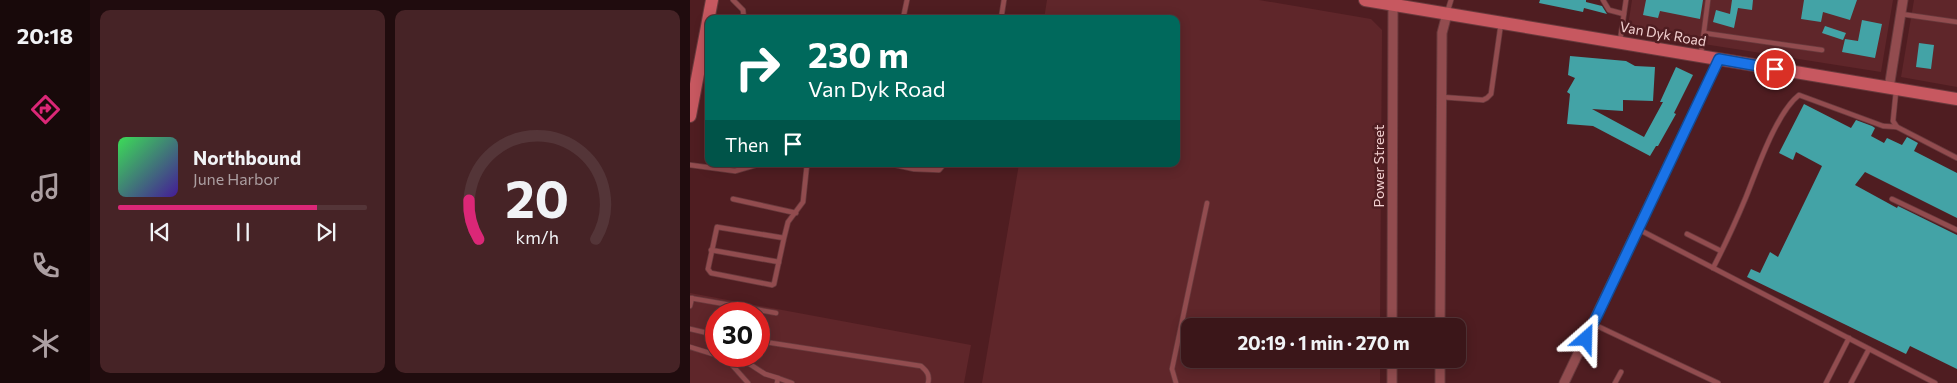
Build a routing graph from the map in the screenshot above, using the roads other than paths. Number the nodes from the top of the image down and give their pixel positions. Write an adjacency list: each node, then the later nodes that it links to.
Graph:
1 (712, 0): 15 (main road)
2 (733, 0): 16 (lane)
3 (907, 0): 17 (lane)
4 (1004, 0): 18 (lane)
5 (1364, 0): 11 (main road, Van Dyk Road)
6 (1451, 0): 12 (lane)
7 (1603, 0): 13 (lane)
8 (1626, 0): 13 (lane)
9 (1708, 0): 21 (lane)
10 (1903, 0): 14 (street)
11 (1394, 5): 12 (main road, Van Dyk Road); 55 (street, Power Street)
12 (1447, 14): 20 (main road, Van Dyk Road); 28 (street)
13 (1624, 14): 22 (lane)
14 (1901, 14): 19 (lane); 27 (street)
15 (710, 15)
16 (744, 15)
17 (905, 15)
18 (1002, 15)
19 (1957, 22)
20 (1501, 23): 22 (main road, Van Dyk Road); 28 (lane)
21 (1704, 33): 24 (lane); 25 (lane)
22 (1620, 42): 25 (main road, Van Dyk Road)
23 (705, 48): 30 (main road)
24 (1822, 50)
25 (1701, 56): 26 (main road, Van Dyk Road)
26 (1719, 59): 27 (main road, Van Dyk Road); 44 (street)
27 (1892, 88): 29 (main road, Van Dyk Road); 31 (lane)
28 (1442, 97): 56 (street)
29 (1957, 99)
30 (690, 116)
31 (1897, 127): 32 (lane); 49 (lane)
32 (1957, 158)
33 (690, 165): 34 (lane)
34 (705, 167)
35 (708, 167): 36 (lane)
36 (747, 167)
37 (807, 167): 43 (lane)
38 (911, 167): 39 (lane)
39 (942, 167)
40 (733, 199): 43 (lane)
41 (1892, 199): 45 (lane)
42 (1207, 203): 74 (lane)
43 (796, 213): 47 (lane)
44 (1638, 229): 51 (lane); 57 (street)
45 (1957, 230)
46 (1687, 234): 49 (lane)
47 (784, 238): 48 (lane); 50 (lane)
48 (711, 250): 50 (lane); 50 (lane)
49 (1722, 251): 51 (lane)
50 (779, 262)
51 (1713, 268): 60 (lane)
52 (691, 298): 53 (lane); 54 (lane)
53 (690, 306)
54 (776, 313)
55 (1392, 318)
56 (1440, 318)
57 (1593, 324): 77 (street); 79 (lane)
58 (690, 329): 59 (lane)
59 (705, 332)
60 (1849, 338): 63 (lane); 80 (lane)
61 (770, 343): 73 (lane)
62 (690, 348): 64 (lane)
63 (1869, 349): 81 (lane); 82 (lane)
64 (705, 351)
65 (734, 367): 71 (lane)
66 (754, 367): 70 (lane)
67 (1392, 368): 75 (street)
68 (1440, 368): 76 (street)
69 (1621, 372): 78 (lane)
70 (778, 381): 72 (lane)
71 (748, 383)
72 (792, 383)
73 (928, 383)
74 (1176, 383)
75 (1392, 383)
76 (1440, 383)
77 (1564, 383)
78 (1615, 383)
79 (1718, 383)
80 (1826, 383)
81 (1851, 383)
82 (1935, 383)

